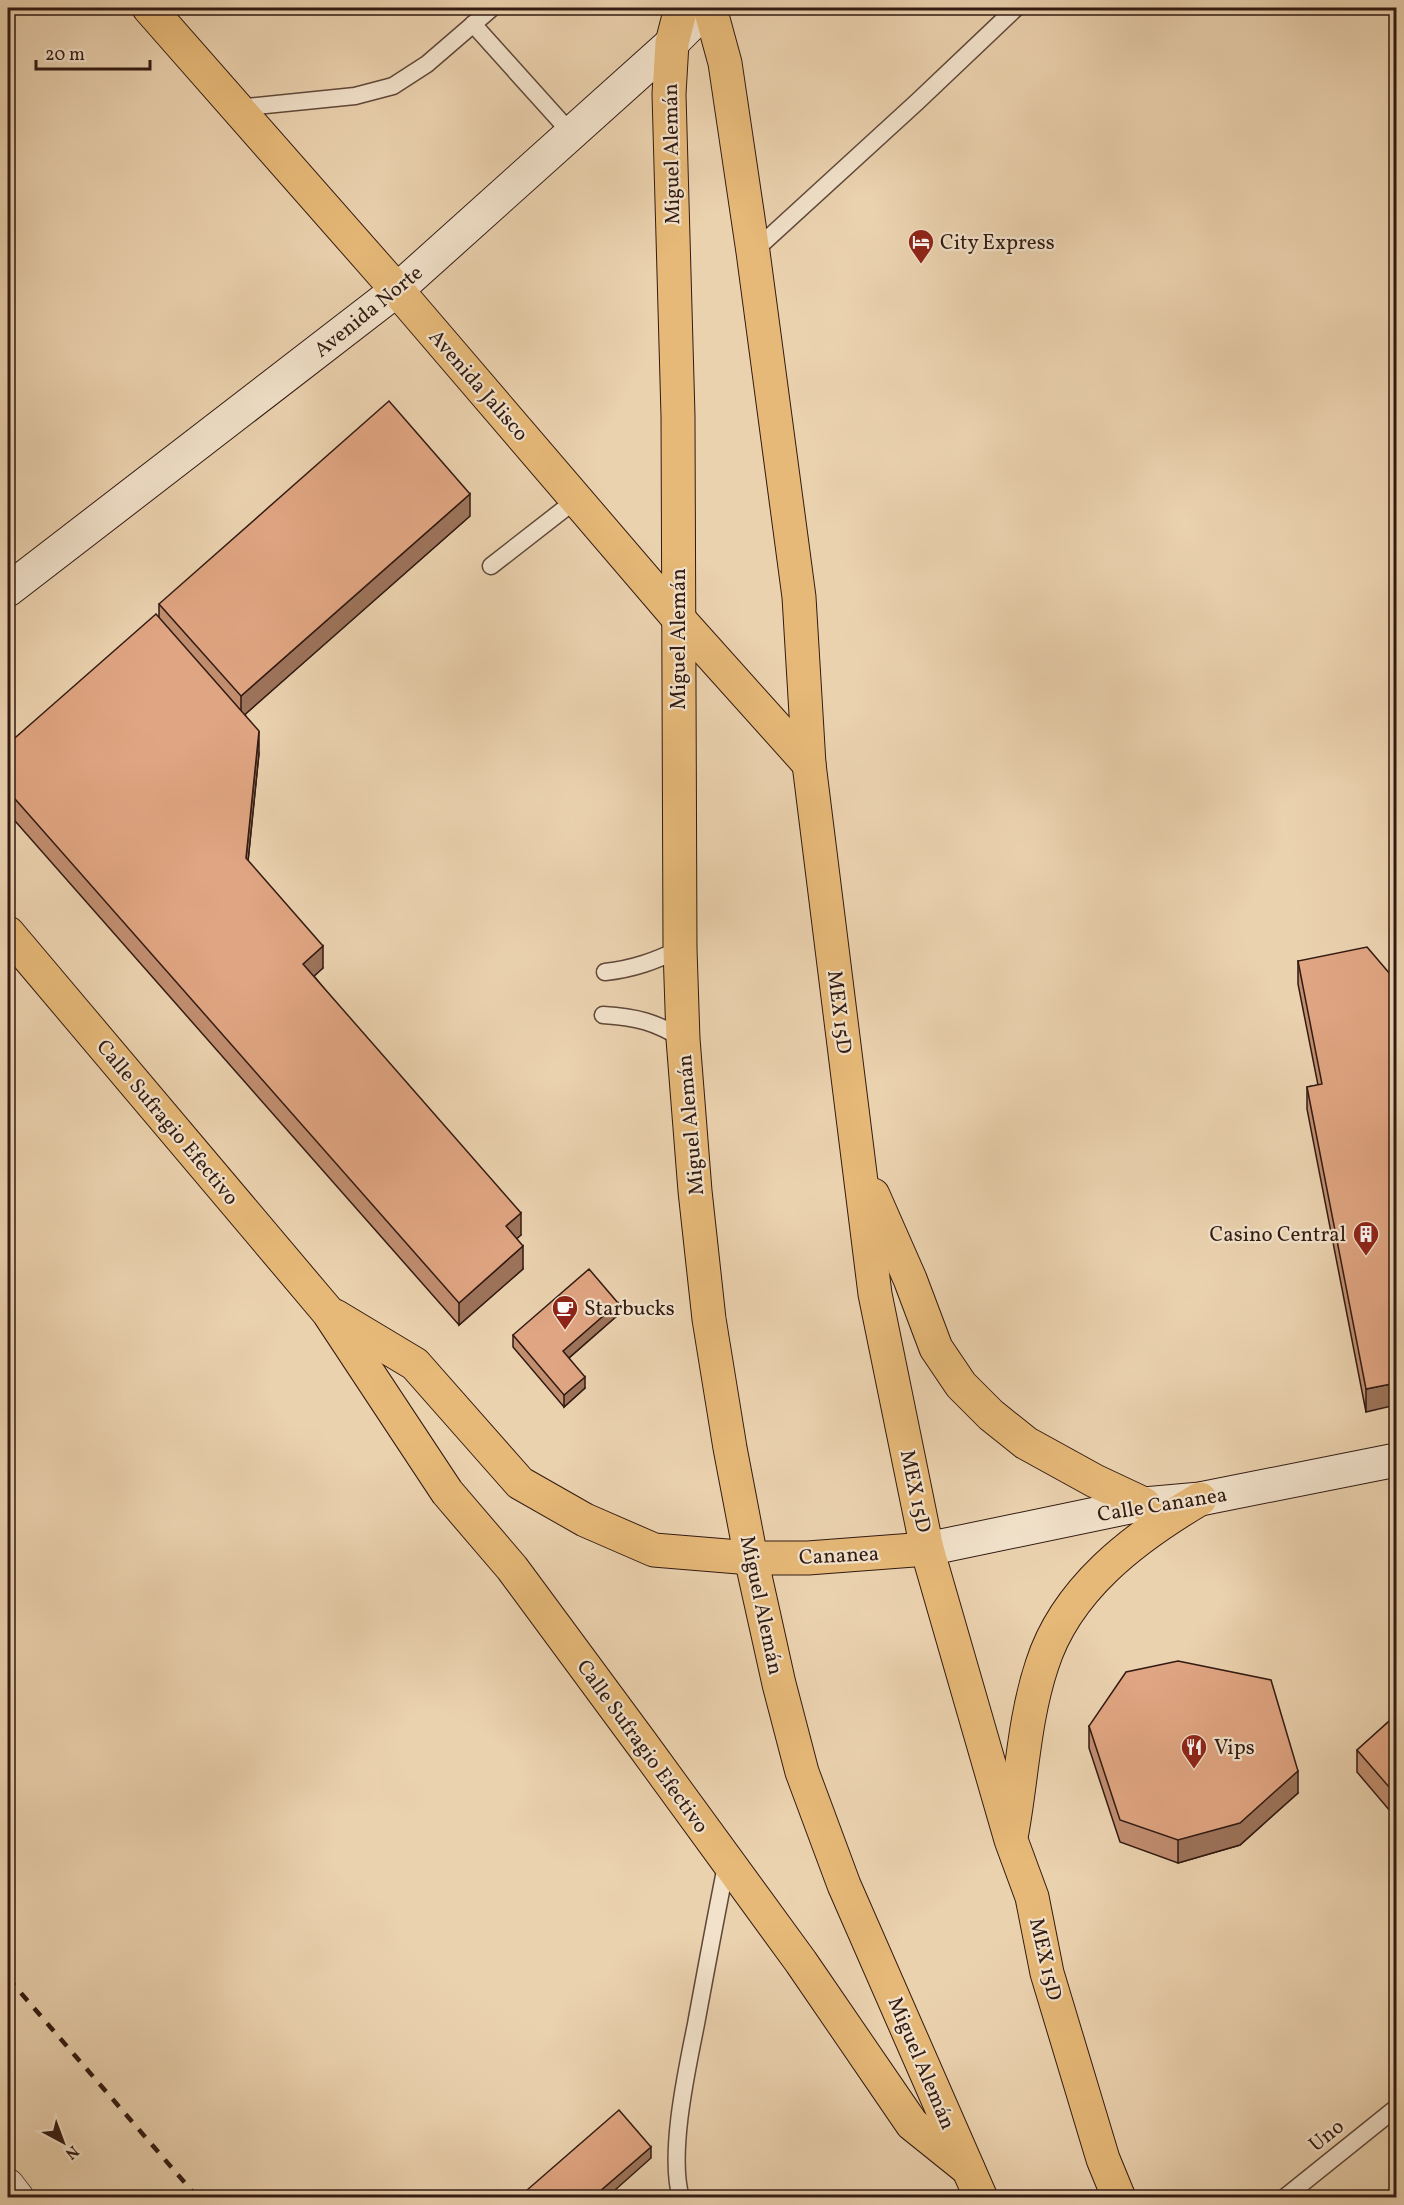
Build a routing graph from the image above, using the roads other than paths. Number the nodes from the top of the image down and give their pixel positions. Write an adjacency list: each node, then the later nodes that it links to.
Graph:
1 (149, 8): 8 (main road, Avenida Jalisco)
2 (492, 8): 6 (lane)
3 (681, 8): 7 (main road, Miguel Alemán)
4 (709, 8): 7 (street, Avenida Norte); 10 (main road)
5 (1016, 8): 10 (lane)
6 (473, 24): 8 (lane); 9 (lane)
7 (672, 43): 9 (street, Avenida Norte); 15 (main road, Miguel Alemán)
8 (237, 108): 11 (main road, Avenida Jalisco)
9 (572, 133): 11 (street, Avenida Norte)
10 (753, 252): 16 (main road)
11 (397, 290): 12 (main road, Avenida Jalisco); 14 (street, Avenida Norte)
12 (577, 499): 13 (lane); 15 (main road, Avenida Jalisco)
13 (491, 566)
14 (8, 590)
15 (678, 618): 16 (main road, Avenida Jalisco); 18 (main road, Miguel Alemán)
16 (809, 764): 22 (main road, MEX 15D)
17 (8, 933): 23 (main road, Calle Sufragio Efectivo)
18 (680, 949): 19 (lane); 21 (main road, Miguel Alemán)
19 (605, 972)
20 (603, 1015): 21 (lane)
21 (683, 1039): 28 (main road, Miguel Alemán)
22 (860, 1165): 26 (main road); 27 (main road, MEX 15D)
23 (328, 1312): 28 (main road, Calle Sufragio Efectivo); 30 (main road, Calle Sufragio Efectivo)
24 (1396, 1460): 25 (street, Calle Cananea)
25 (1200, 1499): 26 (street, Calle Cananea); 29 (main road)
26 (1144, 1504): 27 (street, Calle Cananea)
27 (927, 1550): 28 (main road, Cananea); 29 (main road, MEX 15D)
28 (751, 1558): 32 (main road, Miguel Alemán)
29 (1011, 1840): 36 (main road, MEX 15D)
30 (727, 1860): 32 (main road, Calle Sufragio Efectivo); 35 (lane)
31 (1396, 2108): 37 (lane, Uno)
32 (974, 2183)
33 (8, 2185): 34 (street)
34 (18, 2198)
35 (681, 2198)
36 (1119, 2198)
37 (1284, 2198)

